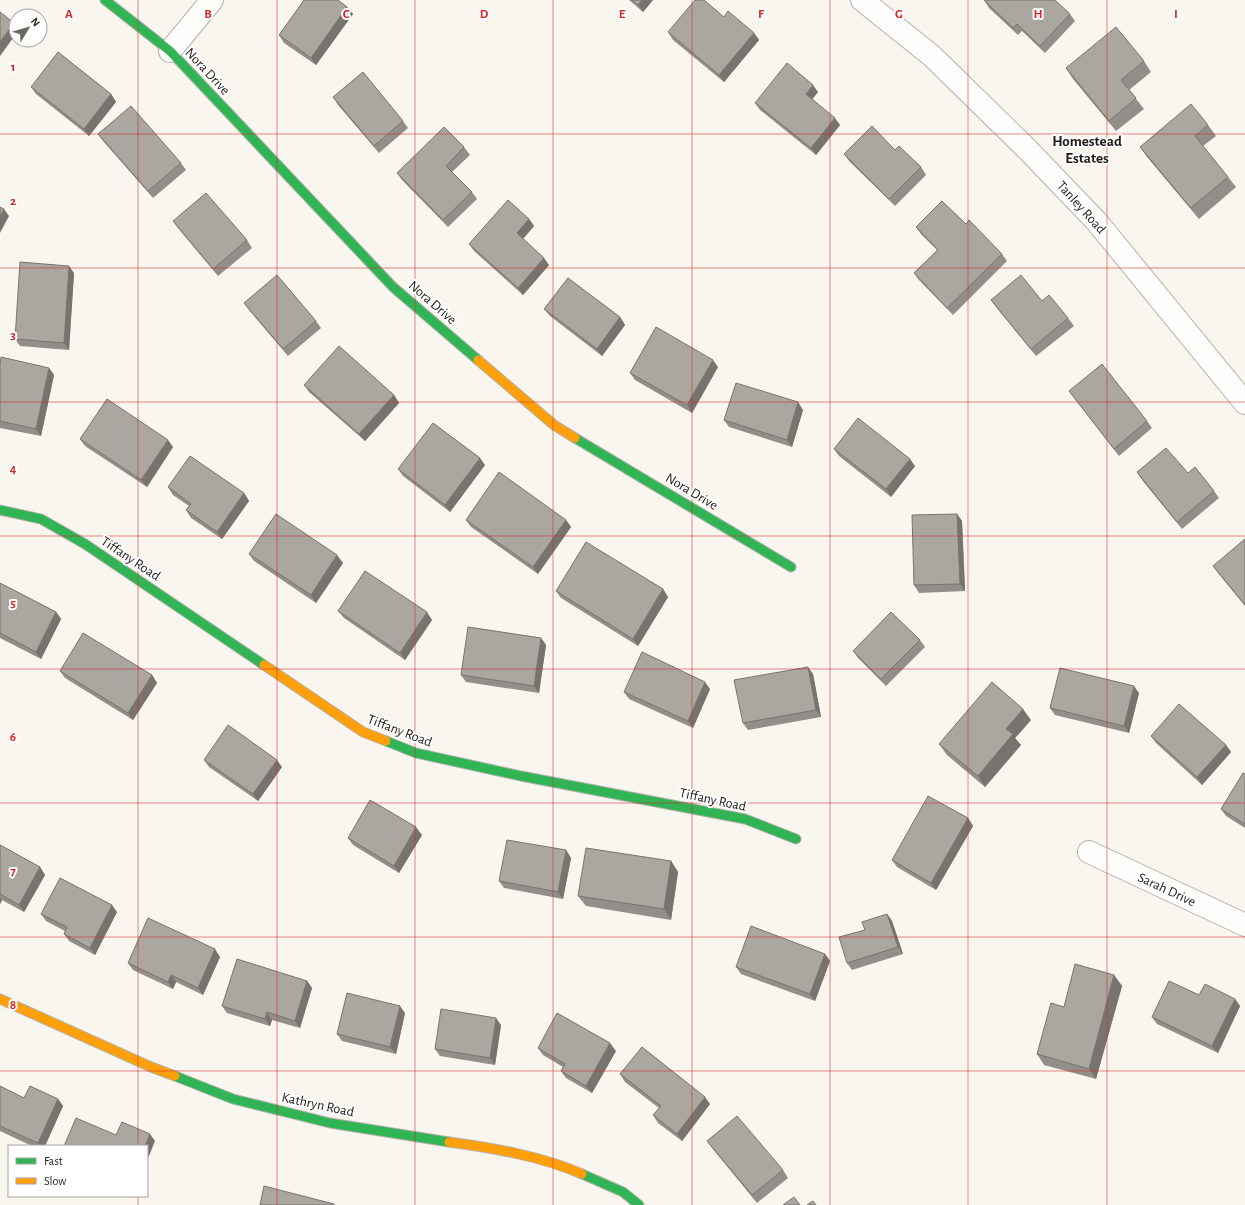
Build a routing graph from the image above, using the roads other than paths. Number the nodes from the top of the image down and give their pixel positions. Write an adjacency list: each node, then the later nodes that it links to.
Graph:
1 (105, 0): 4 (street, Nora Drive)
2 (212, 0): 4 (street)
3 (862, 0): 5 (street, Tanley Road)
4 (170, 51): 7 (street, Nora Drive)
5 (1245, 403)
6 (0, 510): 8 (street, Tiffany Road)
7 (791, 567)
8 (796, 839)
9 (1089, 852): 10 (street, Sarah Drive)
10 (1245, 925)
11 (0, 999): 12 (street, Kathryn Road)
12 (639, 1205)

